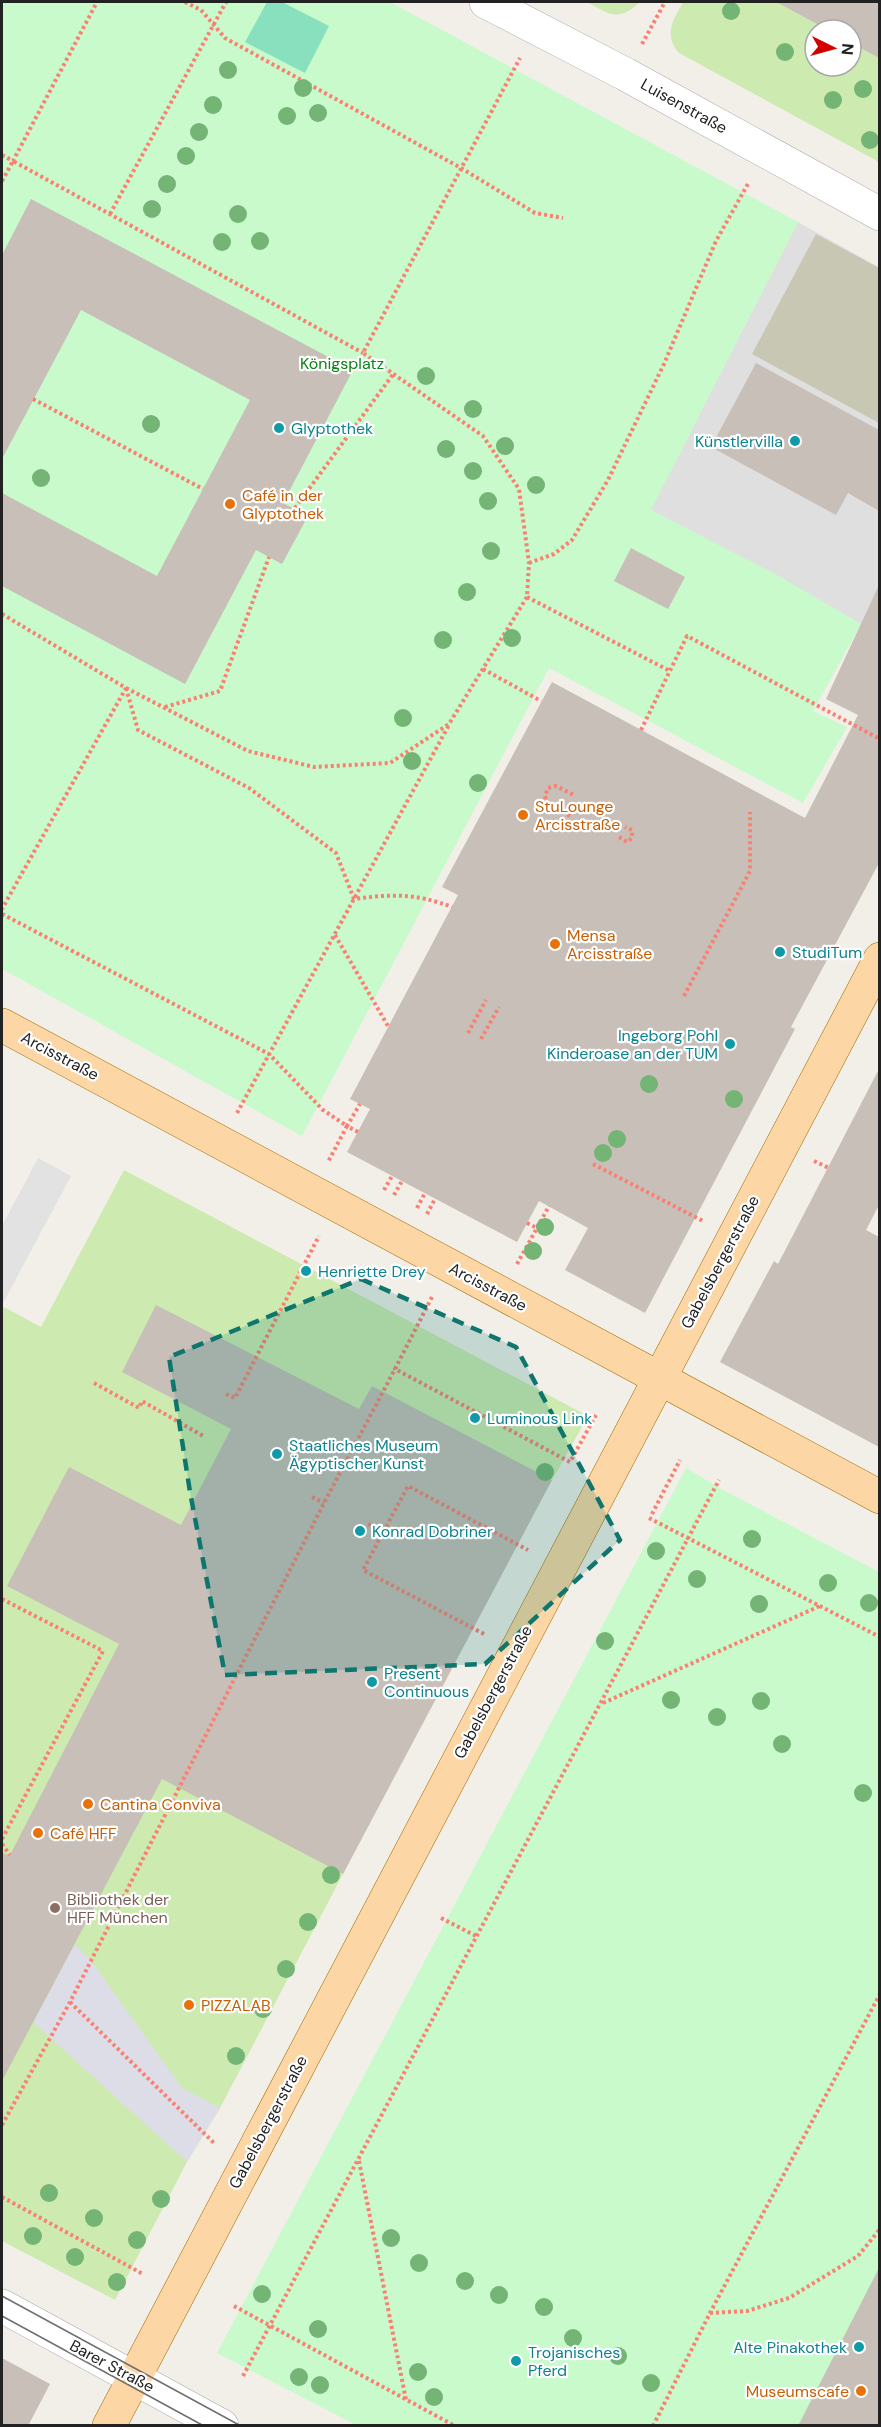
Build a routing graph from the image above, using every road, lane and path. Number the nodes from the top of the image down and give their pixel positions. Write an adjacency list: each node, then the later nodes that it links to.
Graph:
1 (98, 2): 10 (path)
2 (185, 2): 6 (path)
3 (226, 2): 6 (path)
4 (486, 2): 8 (street, Luisenstraße)
5 (665, 2): 8 (path)
6 (214, 25): 11 (path); 14 (path)
7 (525, 50): 11 (path)
8 (625, 74): 15 (street, Luisenstraße)
9 (2, 155): 10 (path)
10 (13, 161): 13 (path); 14 (path)
11 (461, 168): 16 (path); 17 (path)
12 (751, 179): 23 (path)
13 (2, 181)
14 (110, 214): 17 (path)
15 (879, 214)
16 (563, 218)
17 (363, 353): 18 (path)
18 (394, 373): 21 (path); 23 (path)
19 (33, 399): 20 (path)
20 (203, 489)
21 (295, 508)
22 (269, 557): 30 (path)
23 (528, 563): 24 (path)
24 (527, 597): 26 (path); 27 (path)
25 (2, 614): 28 (path)
26 (483, 669): 29 (path); 31 (path)
27 (670, 671): 32 (path); 33 (path)
28 (126, 687): 30 (path); 39 (path); 41 (path)
29 (541, 701)
30 (164, 707): 31 (path)
31 (449, 724): 39 (path)
32 (641, 730)
33 (879, 738)
34 (574, 795): 36 (path)
35 (750, 812): 45 (path)
36 (570, 816)
37 (624, 827): 38 (path)
38 (619, 837)
39 (354, 899): 40 (path); 43 (path)
40 (452, 907)
41 (2, 909)
42 (2, 914): 52 (path)
43 (334, 934): 49 (path); 52 (path)
44 (879, 959): 71 (main road, Gabelsbergerstraße)
45 (684, 996)
46 (486, 1000): 50 (path)
47 (499, 1007): 51 (path)
48 (2, 1024): 56 (main road, Arcisstraße)
49 (388, 1026)
50 (468, 1033)
51 (481, 1039)
52 (269, 1054): 54 (path); 56 (path)
53 (360, 1104): 54 (path)
54 (347, 1126): 55 (path); 58 (path)
55 (358, 1131)
56 (220, 1142): 75 (main road, Arcisstraße)
57 (593, 1164): 71 (path)
58 (326, 1166)
59 (392, 1176): 62 (path)
60 (402, 1181): 64 (path)
61 (425, 1193): 66 (path)
62 (381, 1196)
63 (435, 1199): 67 (path)
64 (391, 1202)
65 (549, 1206): 69 (path)
66 (414, 1214)
67 (424, 1220)
68 (527, 1223): 69 (path)
69 (537, 1228): 72 (path)
70 (319, 1236): 77 (path)
71 (733, 1237): 75 (main road, Gabelsbergerstraße)
72 (514, 1269)
73 (432, 1297): 74 (path)
74 (395, 1369): 78 (path); 84 (path)
75 (658, 1377): 83 (main road, Arcisstraße); 112 (main road, Gabelsbergerstraße)
76 (94, 1383): 79 (path)
77 (226, 1394)
78 (596, 1414)
79 (205, 1437)
80 (680, 1460): 87 (path)
81 (719, 1480): 87 (path)
82 (312, 1497): 84 (path)
83 (879, 1497)
84 (324, 1503): 100 (path)
85 (368, 1524): 86 (path)
86 (384, 1531): 88 (path); 91 (path)
87 (689, 1539): 90 (path); 93 (path)
88 (528, 1550)
89 (2, 1599): 94 (path)
90 (821, 1606): 92 (path); 93 (path)
91 (484, 1634)
92 (879, 1637)
93 (603, 1703): 98 (path)
94 (2, 1839)
95 (2, 1844): 96 (path)
96 (10, 1855)
97 (441, 1918): 98 (path)
98 (478, 1937): 103 (path)
99 (879, 1994): 109 (path)
100 (70, 2002): 101 (path); 102 (path)
101 (2, 2126)
102 (215, 2144)
103 (359, 2161): 110 (path); 113 (path)
104 (2, 2197): 106 (path)
105 (879, 2229): 109 (path)
106 (142, 2274)
107 (2, 2306): 112 (street, Barer Straße)
108 (234, 2306): 110 (path)
109 (710, 2313): 117 (path)
110 (270, 2326): 111 (path); 113 (path)
111 (243, 2376)
112 (135, 2378): 114 (main road, Gabelsbergerstraße); 115 (street, Barer Straße)
113 (405, 2400): 116 (path)
114 (109, 2426)
115 (222, 2426)
116 (455, 2426)
117 (653, 2426)

